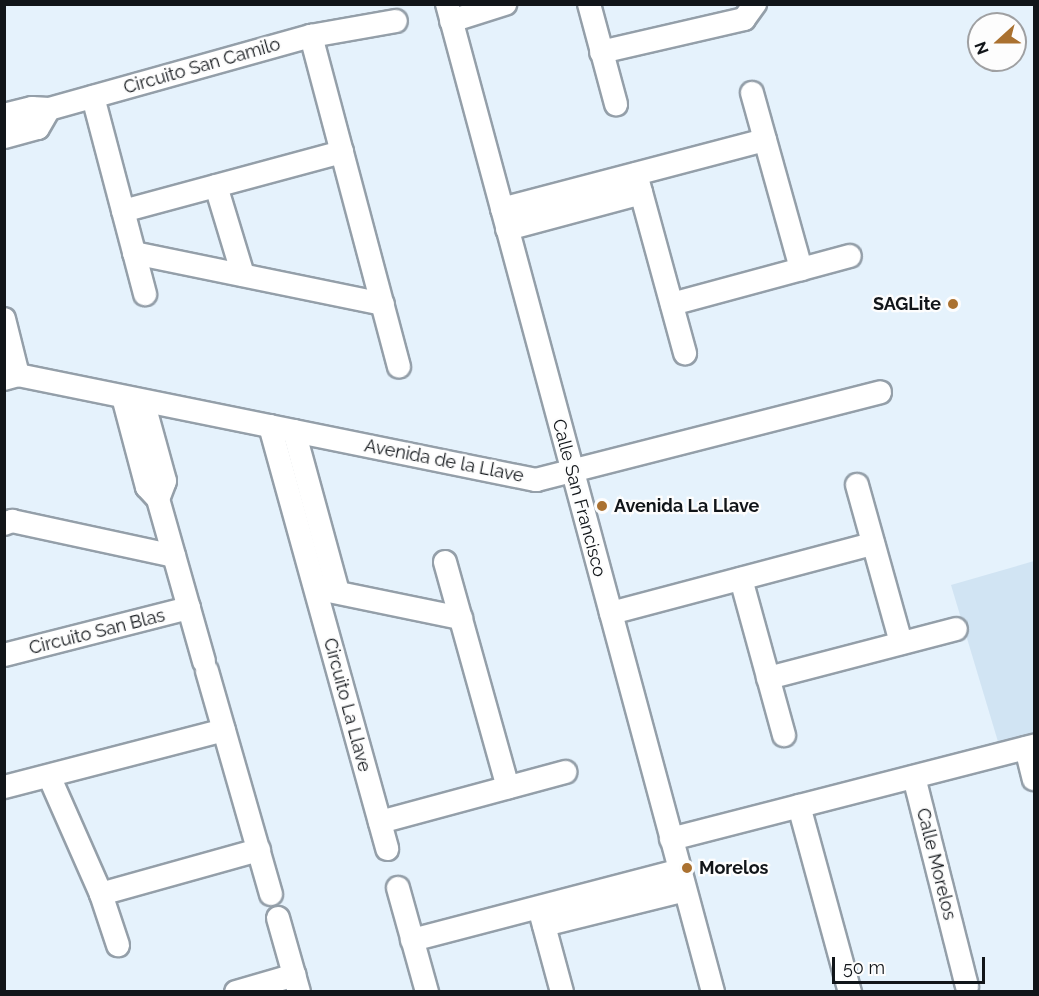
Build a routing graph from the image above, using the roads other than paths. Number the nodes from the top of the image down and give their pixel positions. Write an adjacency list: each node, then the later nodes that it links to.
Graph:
1 (505, 4): 4 (street)
2 (589, 4): 7 (street)
3 (755, 4): 7 (street)
4 (449, 13): 19 (street, Calle San Francisco)
5 (396, 21): 6 (street, Circuito San Camilo)
6 (311, 36): 9 (street, Circuito San Camilo); 15 (street)
7 (602, 52): 10 (street)
8 (752, 93): 14 (street)
9 (93, 97): 11 (street, Circuito San Camilo); 18 (street)
10 (616, 104)
11 (49, 109): 12 (street, Circuito San Camilo); 13 (street)
12 (4, 115)
13 (4, 137)
14 (765, 140): 16 (street); 22 (street)
15 (342, 152): 17 (street); 25 (street)
16 (639, 184): 19 (street); 26 (street)
17 (216, 186): 18 (street); 23 (street)
18 (123, 212): 20 (street)
19 (504, 219): 35 (street, Calle San Francisco)
20 (134, 253): 23 (street); 24 (street)
21 (850, 256): 22 (street)
22 (801, 269): 26 (street)
23 (243, 275): 25 (street)
24 (145, 294)
25 (382, 304): 29 (street)
26 (672, 304): 28 (street)
27 (4, 319): 30 (street)
28 (685, 353)
29 (399, 367)
30 (11, 377): 32 (street, Avenida de la Llave)
31 (880, 392): 35 (street, Avenida de la Llave)
32 (133, 398): 33 (street, Avenida de la Llave); 39 (street, Circuito San Blas)
33 (270, 426): 34 (street, Avenida de la Llave); 42 (street, Circuito La Llave)
34 (294, 431): 35 (street, Avenida de la Llave); 43 (street)
35 (572, 471): 45 (street, Calle San Francisco)
36 (857, 485): 38 (street)
37 (4, 524): 39 (street)
38 (873, 544): 41 (street); 48 (street)
39 (174, 556): 44 (street, Circuito San Blas)
40 (445, 562): 46 (street)
41 (741, 579): 45 (street); 50 (street)
42 (315, 588): 43 (street); 61 (street, Circuito La Llave)
43 (338, 592): 46 (street)
44 (189, 609): 49 (street, Circuito San Blas); 51 (street, Circuito San Blas)
45 (610, 614): 62 (street, Calle San Francisco)
46 (461, 618): 59 (street)
47 (956, 629): 48 (street)
48 (901, 643): 50 (street)
49 (4, 655)
50 (768, 678): 52 (street)
51 (224, 730): 55 (street); 64 (street, Circuito San Blas)
52 (784, 735)
53 (1030, 747): 56 (street); 57 (street)
54 (565, 772): 59 (street)
55 (49, 776): 58 (street); 67 (street)
56 (914, 777): 60 (street); 74 (street, Calle Morelos)
57 (1035, 779)
58 (4, 787)
59 (508, 787): 61 (street)
60 (798, 806): 62 (street); 79 (street)
61 (380, 822): 63 (street, Circuito La Llave)
62 (671, 839): 65 (street, Calle San Francisco)
63 (387, 849)
64 (259, 850): 67 (street); 68 (street, Circuito San Blas)
65 (682, 880): 69 (street); 78 (street, Calle San Francisco)
66 (398, 888): 71 (street)
67 (101, 894): 72 (street)
68 (271, 894)
69 (541, 916): 71 (street); 77 (street)
70 (278, 918): 73 (street)
71 (412, 940): 76 (street)
72 (118, 945)
73 (297, 983): 75 (street)
74 (967, 986)
75 (236, 992)
76 (427, 992)
77 (562, 992)
78 (712, 992)
79 (850, 992)

